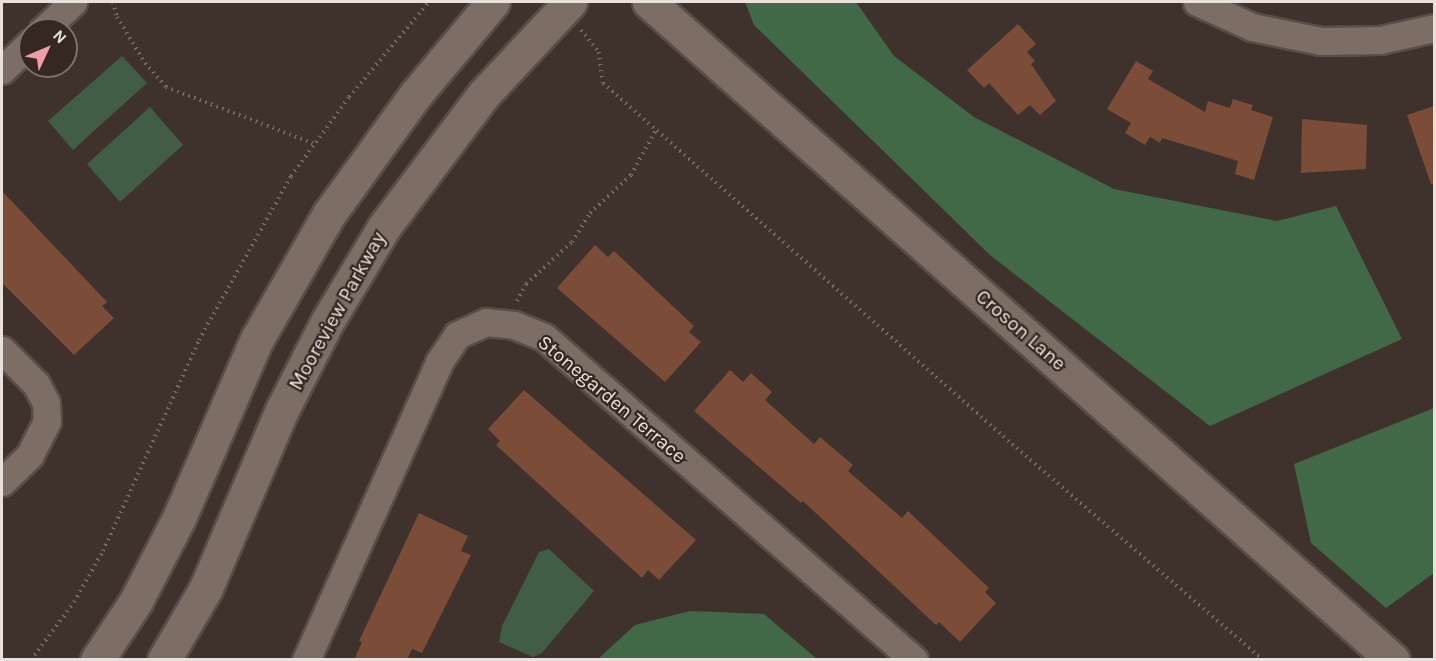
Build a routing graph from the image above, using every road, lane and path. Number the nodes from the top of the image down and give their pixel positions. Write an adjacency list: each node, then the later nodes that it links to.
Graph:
1 (73, 2): 8 (street)
2 (113, 2): 13 (path)
3 (429, 2): 13 (path)
4 (493, 2): 18 (main road)
5 (649, 2): 23 (main road, Croson Lane)
6 (1197, 2): 9 (street)
7 (565, 6): 12 (path); 19 (main road, Mooreview Parkway)
8 (56, 18)
9 (1434, 28)
10 (18, 55): 11 (street)
11 (2, 70)
12 (657, 128): 14 (path); 22 (path)
13 (313, 142): 17 (path)
14 (514, 325): 20 (street, Stonegarden Terrace); 21 (street, Stonegarden Terrace)
15 (2, 350): 16 (street)
16 (2, 482)
17 (31, 660)
18 (98, 660)
19 (164, 660)
20 (306, 660)
21 (914, 660)
22 (1263, 660)
23 (1393, 660)

